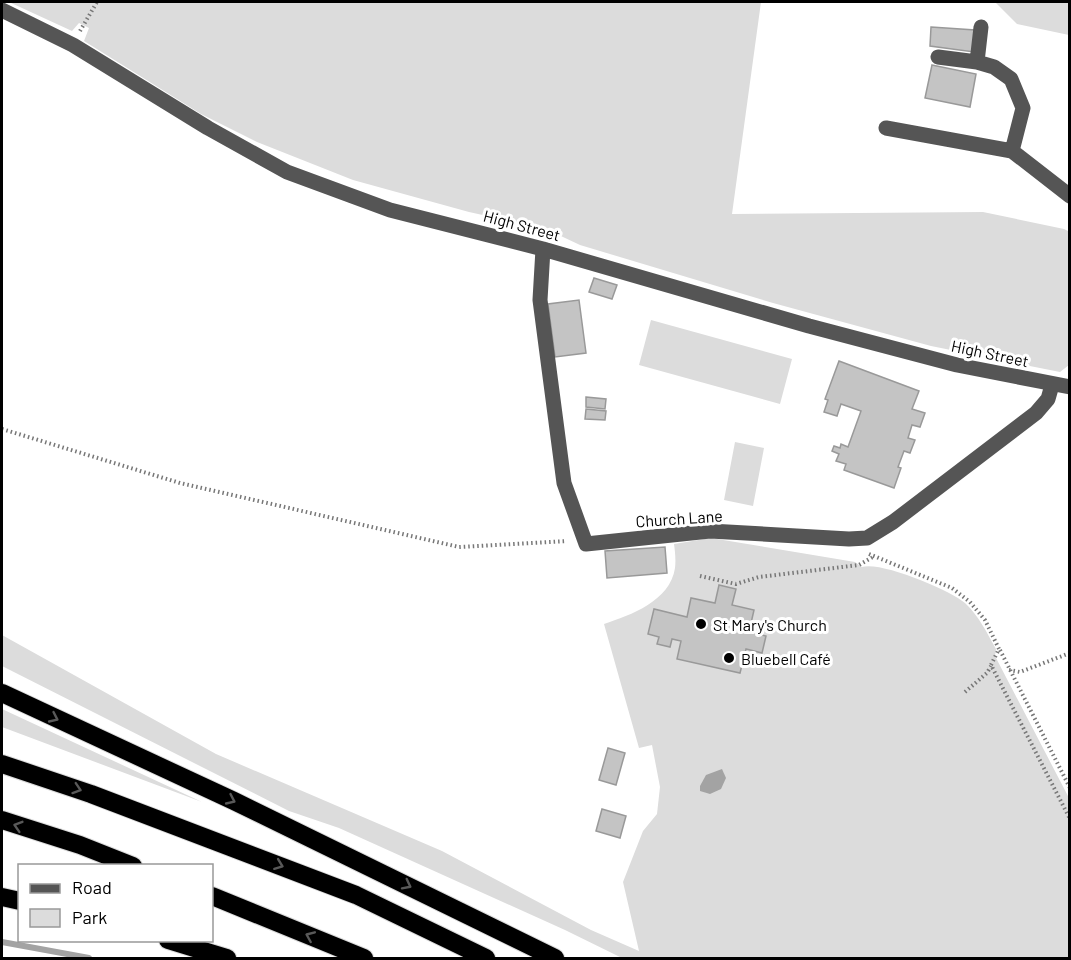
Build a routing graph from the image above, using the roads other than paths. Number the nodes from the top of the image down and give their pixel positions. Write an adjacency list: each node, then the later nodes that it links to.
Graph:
1 (2, 10): 8 (street, High Street)
2 (981, 27): 4 (street)
3 (938, 57): 4 (street)
4 (977, 62): 6 (street)
5 (886, 128): 6 (street)
6 (1011, 151): 7 (street)
7 (1070, 196)
8 (543, 249): 9 (street, High Street); 12 (street, Church Lane)
9 (1052, 385): 10 (street, High Street); 12 (street, Church Lane)
10 (1070, 387)
11 (825, 525): 12 (street)
12 (849, 540)
13 (2, 693): 24 (highway, one-way to 24)
14 (2, 764): 23 (highway, one-way to 23)
15 (2, 820): 16 (highway, one-way to 15)
16 (128, 864)
17 (213, 896): 22 (highway, one-way to 17)
18 (2, 897): 19 (highway)
19 (18, 901)
20 (175, 942): 21 (highway)
21 (227, 958)
22 (364, 958)
23 (486, 958)
24 (555, 958)

